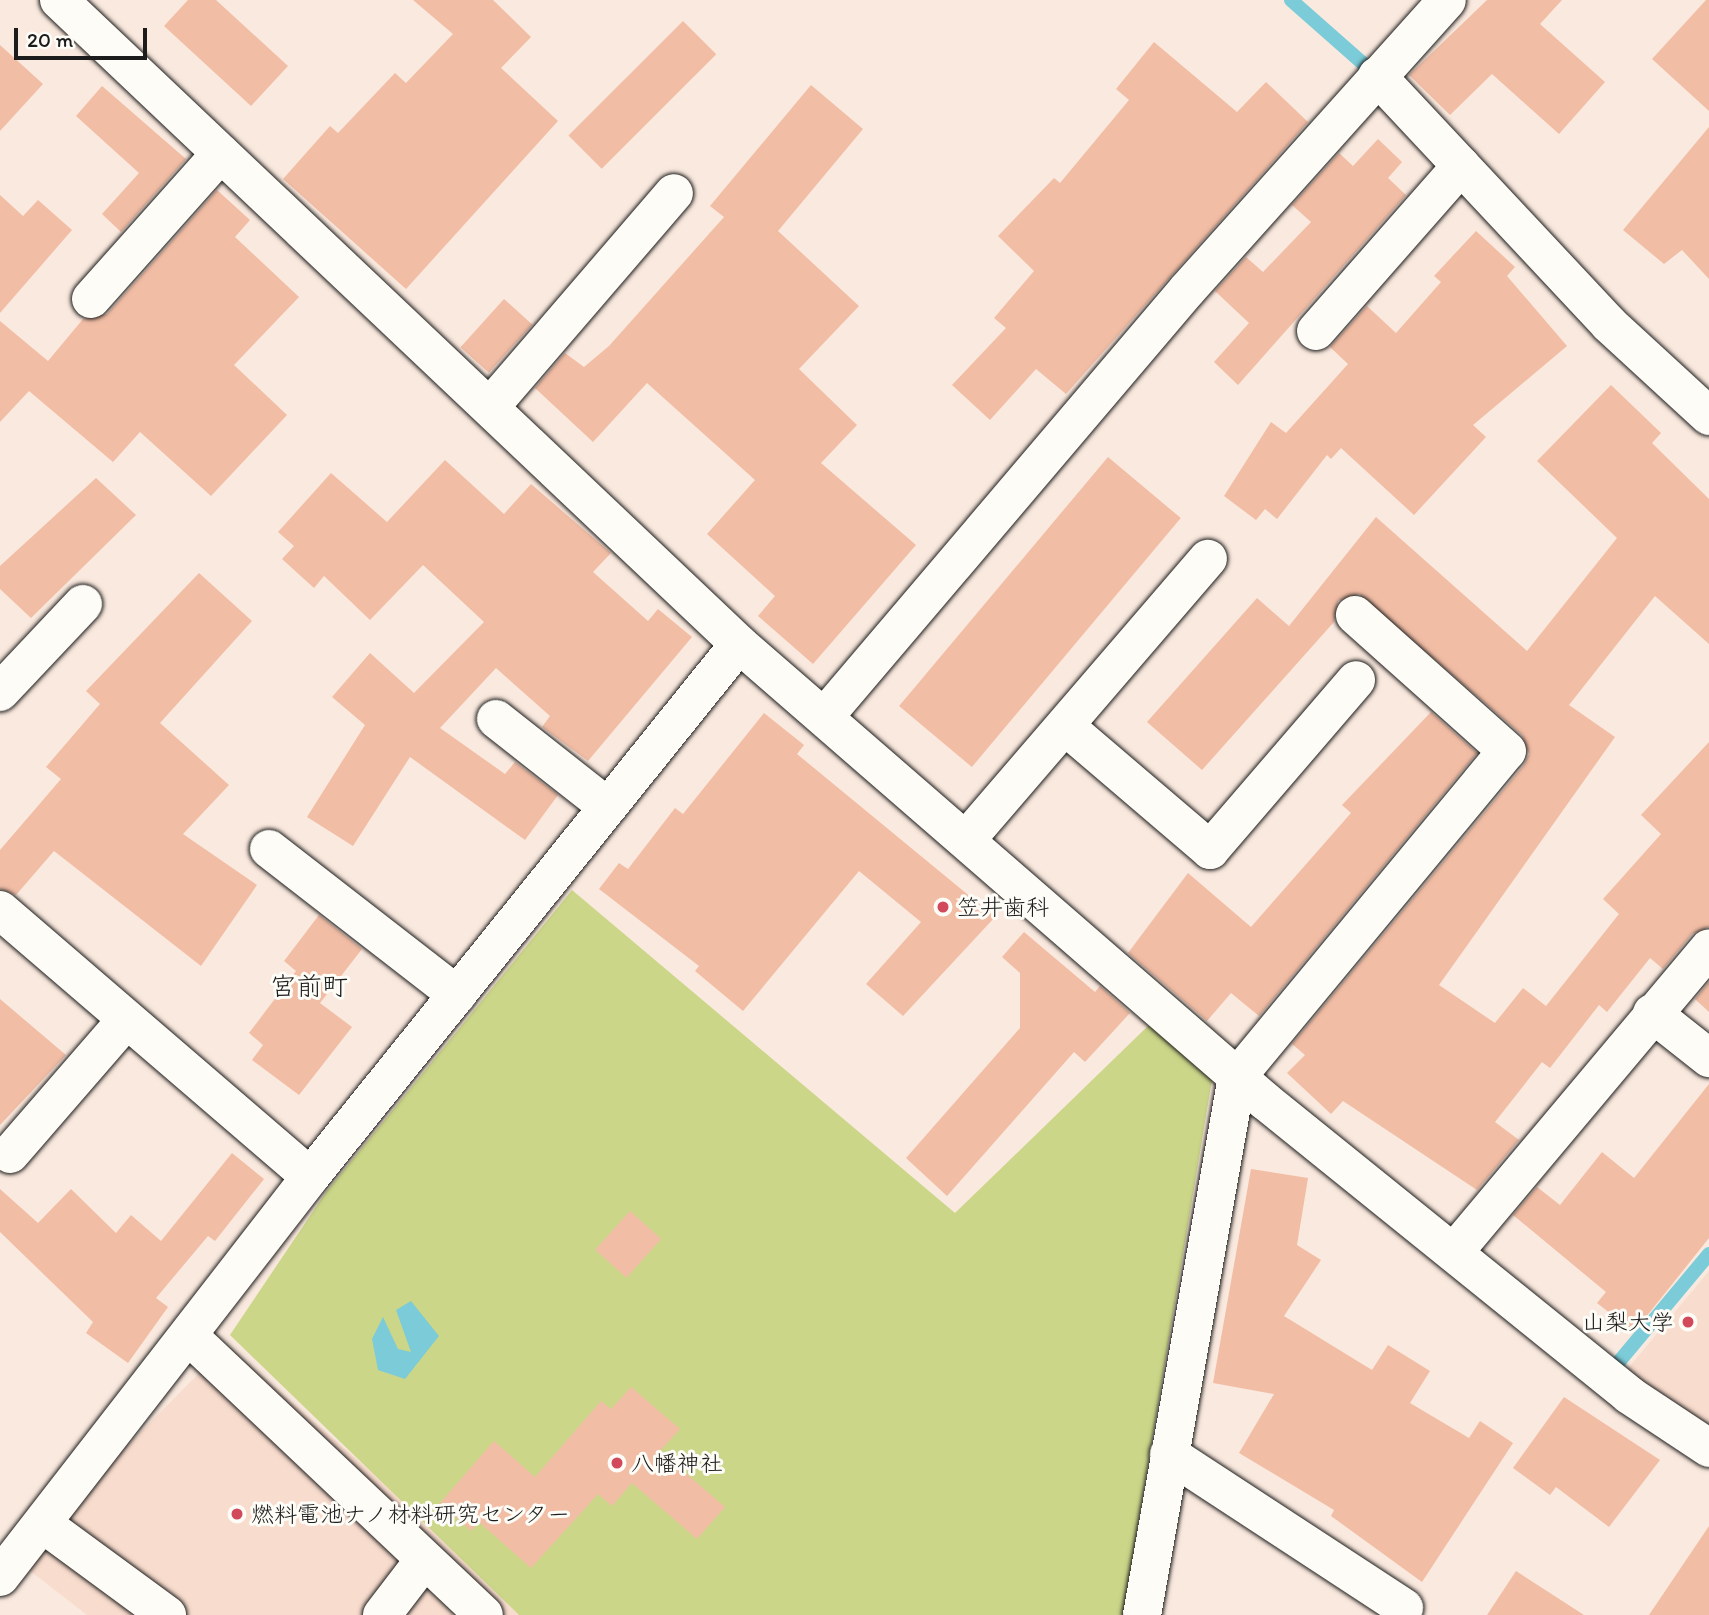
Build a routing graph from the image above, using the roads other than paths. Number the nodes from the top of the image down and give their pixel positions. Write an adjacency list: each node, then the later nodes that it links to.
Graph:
1 (59, 0): 4 (street)
2 (1447, 0): 3 (street)
3 (1377, 76): 5 (street); 17 (street)
4 (221, 153): 7 (street); 9 (street)
5 (1461, 166): 8 (street); 10 (street)
6 (674, 193): 9 (street)
7 (91, 299)
8 (1316, 331)
9 (490, 407): 14 (street)
10 (1709, 416)
11 (1208, 559): 19 (street)
12 (83, 604): 16 (street)
13 (1355, 615): 29 (street)
14 (739, 644): 17 (street); 20 (street)
15 (1356, 680): 19 (street)
16 (0, 692)
17 (825, 716): 21 (street)
18 (496, 719): 20 (street)
19 (1065, 726): 21 (street)
20 (608, 807): 25 (street)
21 (967, 840): 29 (street)
22 (269, 849): 25 (street)
23 (0, 909): 27 (street)
24 (1709, 948): 26 (street)
25 (457, 995): 31 (street)
26 (1652, 1013): 28 (street); 32 (street)
27 (126, 1020): 30 (street); 31 (street)
28 (1709, 1058)
29 (1237, 1077): 32 (street); 35 (street)
30 (10, 1154)
31 (310, 1177): 33 (street)
32 (1455, 1251): 34 (street)
33 (191, 1338): 36 (street); 37 (street)
34 (1709, 1448)
35 (1169, 1454): 39 (street); 43 (street)
36 (43, 1524): 38 (street); 40 (street)
37 (424, 1560): 41 (street); 42 (street)
38 (0, 1577)
39 (1404, 1608)
40 (167, 1615)
41 (382, 1615)
42 (484, 1615)
43 (1142, 1615)

